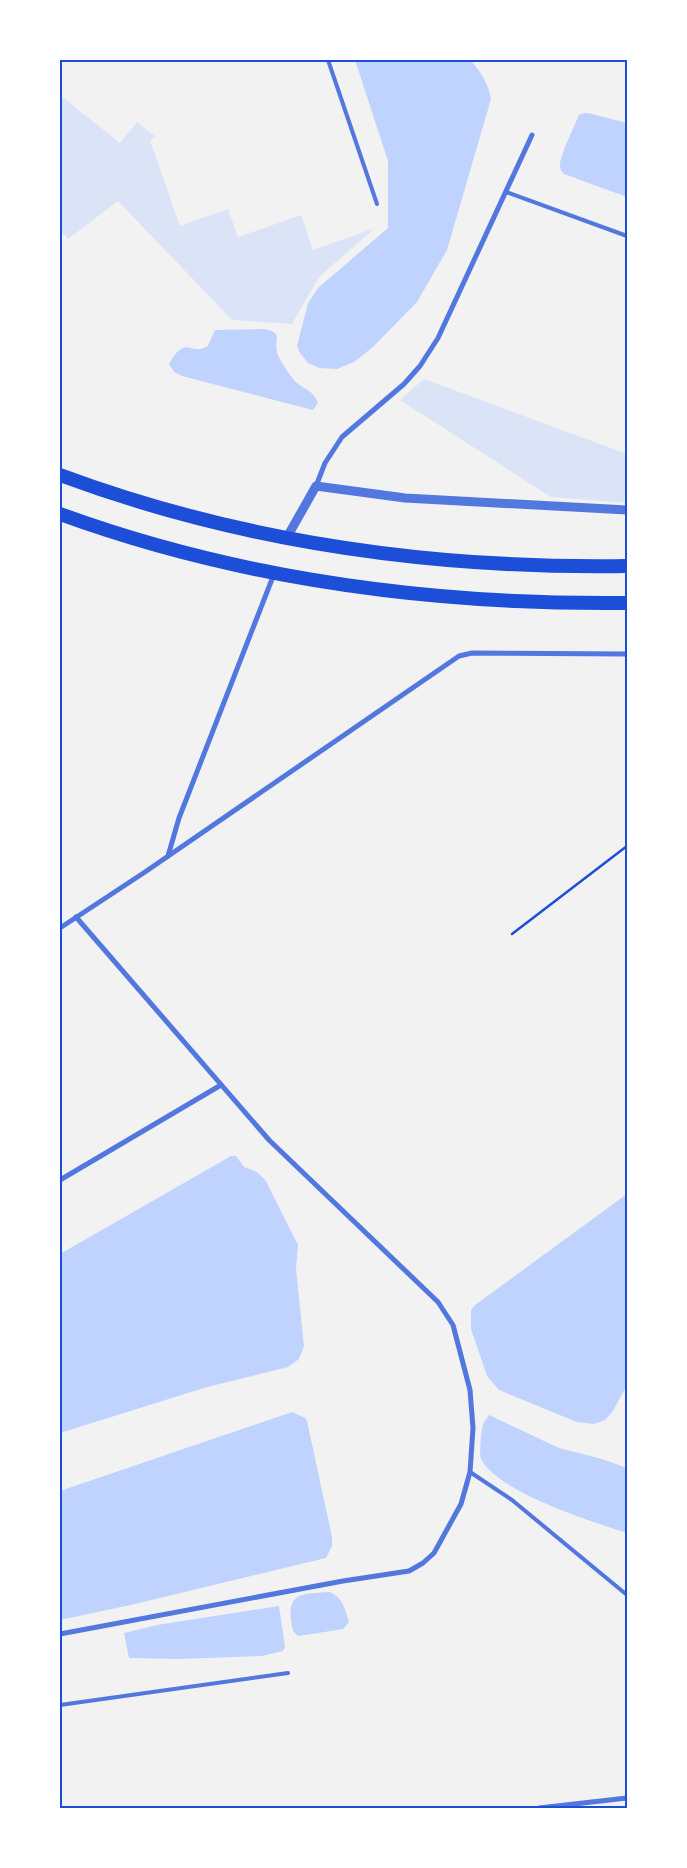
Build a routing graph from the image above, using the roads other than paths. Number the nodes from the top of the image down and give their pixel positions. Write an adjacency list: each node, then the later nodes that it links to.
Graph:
1 (328, 60): 4 (lane)
2 (532, 135): 3 (street)
3 (506, 192): 5 (lane); 7 (street)
4 (377, 204)
5 (627, 236)
6 (60, 475): 10 (highway)
7 (316, 486): 8 (street); 10 (street)
8 (627, 510)
9 (60, 514): 12 (highway)
10 (286, 539): 11 (highway)
11 (627, 566)
12 (274, 574): 13 (highway); 15 (street)
13 (627, 603)
14 (627, 654): 15 (street)
15 (168, 856): 16 (street)
16 (76, 917): 17 (street); 18 (street)
17 (60, 928)
18 (221, 1085): 19 (street); 20 (street)
19 (60, 1180)
20 (470, 1472): 21 (lane); 22 (street)
21 (627, 1595)
22 (60, 1634)
23 (288, 1673): 24 (lane)
24 (60, 1704)
25 (627, 1798): 26 (street)
26 (539, 1808)

